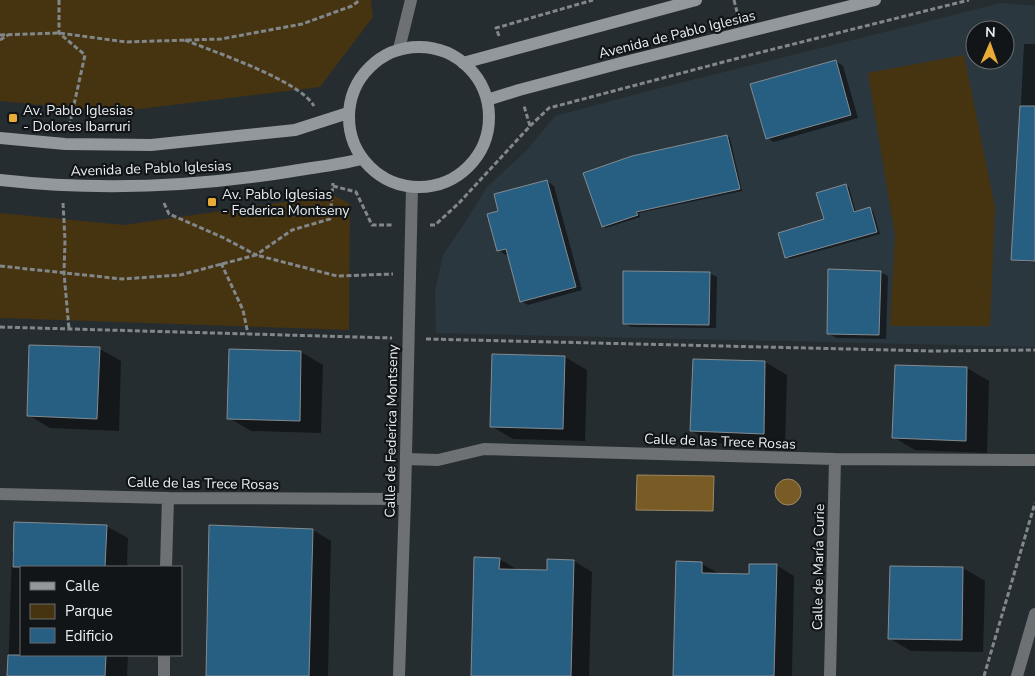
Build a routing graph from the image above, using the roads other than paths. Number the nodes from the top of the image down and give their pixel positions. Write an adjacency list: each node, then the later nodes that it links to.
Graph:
1 (411, 0): 4 (street)
2 (696, 0): 5 (main road, Avenida de Pablo Iglesias)
3 (875, 0): 6 (main road, Avenida de Pablo Iglesias)
4 (399, 49): 5 (main road); 7 (main road)
5 (463, 63): 6 (main road)
6 (487, 100): 11 (main road)
7 (348, 113): 8 (main road, Avenida de Pablo Iglesias); 9 (main road)
8 (0, 138)
9 (361, 159): 10 (main road, Avenida de Pablo Iglesias); 11 (main road)
10 (0, 180)
11 (412, 187): 12 (street, Calle de Federica Montseny)
12 (406, 459): 13 (street, Calle de las Trece Rosas); 17 (street, Calle de Federica Montseny)
13 (835, 459): 14 (street, Calle de las Trece Rosas); 23 (street, Calle de María Curie)
14 (1035, 460)
15 (0, 494): 16 (street, Calle de las Trece Rosas)
16 (168, 498): 17 (street, Calle de las Trece Rosas); 18 (street)
17 (405, 499): 22 (street, Calle de Federica Montseny)
18 (166, 566)
19 (1035, 614): 24 (street)
20 (164, 656): 21 (street)
21 (164, 676)
22 (399, 676)
23 (830, 676)
24 (1017, 676)

